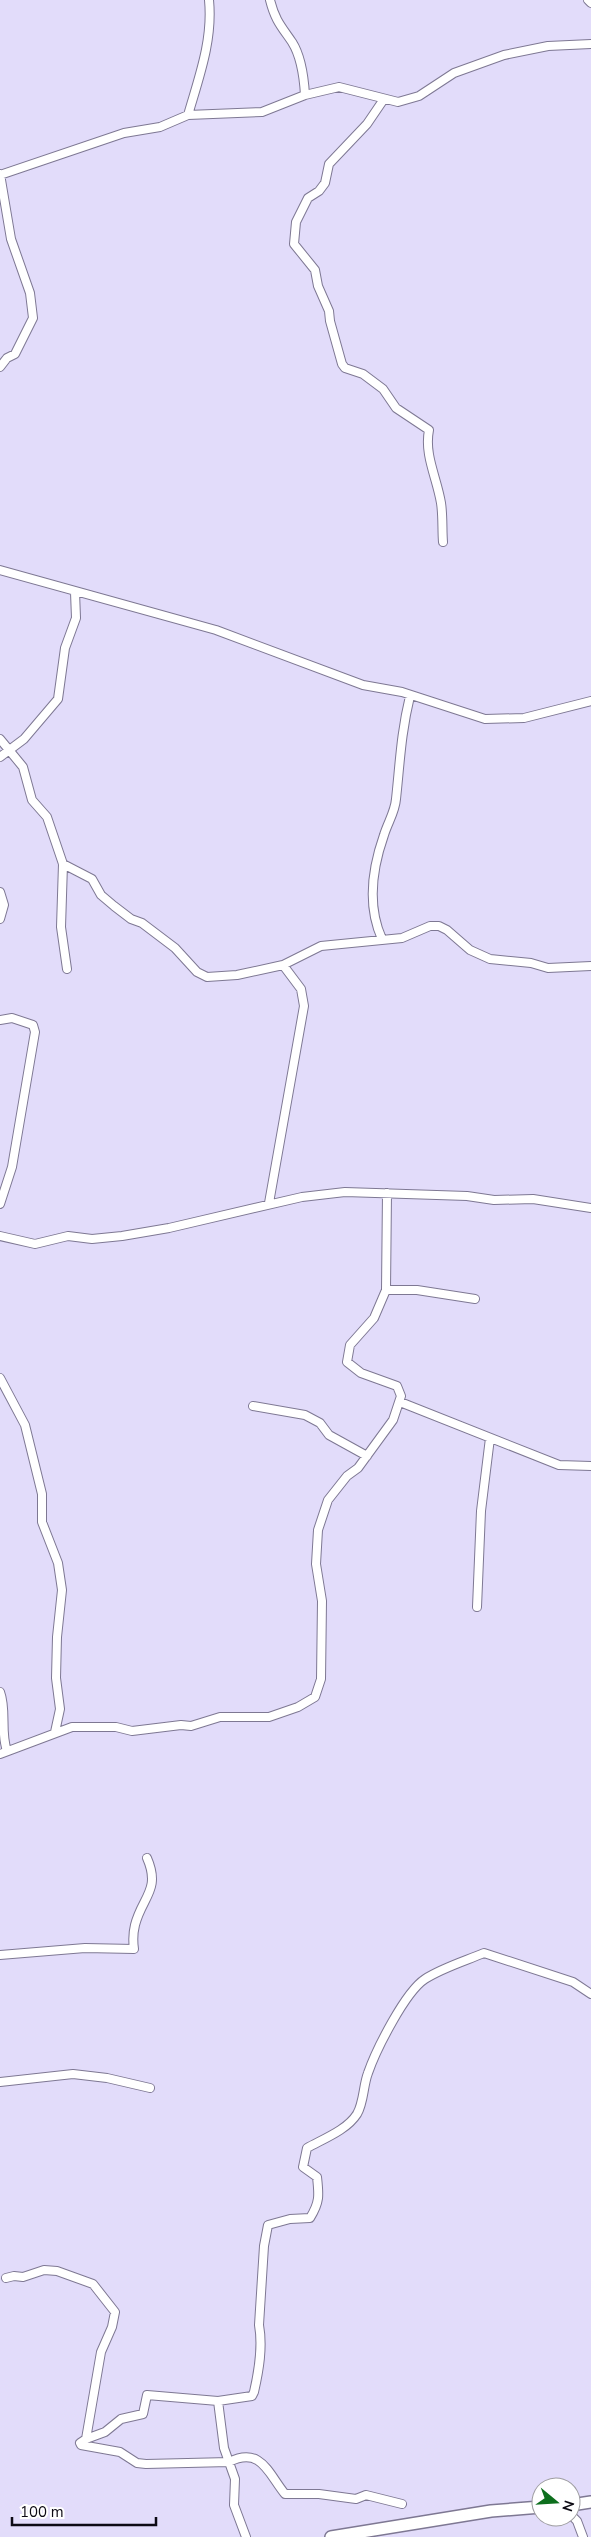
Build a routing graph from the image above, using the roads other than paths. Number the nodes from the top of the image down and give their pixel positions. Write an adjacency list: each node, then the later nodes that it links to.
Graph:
1 (209, 0): 8 (street)
2 (270, 0): 6 (street)
3 (588, 0): 4 (street)
4 (591, 3)
5 (591, 44): 7 (street)
6 (306, 95): 7 (street); 8 (street)
7 (384, 99): 11 (street)
8 (188, 114): 9 (street)
9 (0, 175): 10 (street)
10 (0, 368)
11 (443, 542)
12 (0, 570): 13 (street)
13 (75, 592): 14 (street); 17 (street)
14 (410, 696): 15 (street); 22 (street)
15 (591, 701)
16 (0, 739): 17 (street)
17 (8, 750): 18 (street); 19 (street)
18 (0, 757)
19 (63, 864): 23 (street); 25 (street)
20 (0, 892): 21 (street)
21 (0, 919)
22 (382, 939): 23 (street); 24 (street)
23 (283, 965): 28 (street)
24 (591, 966)
25 (67, 969)
26 (0, 1020): 29 (street)
27 (387, 1193): 28 (street); 30 (street); 32 (street)
28 (269, 1203): 31 (street)
29 (0, 1204)
30 (591, 1208)
31 (0, 1236)
32 (386, 1290): 33 (street); 35 (street)
33 (475, 1299)
34 (0, 1378): 42 (street)
35 (400, 1402): 37 (street); 38 (street)
36 (253, 1406): 38 (street)
37 (490, 1438): 39 (street); 40 (street)
38 (367, 1456): 42 (street)
39 (591, 1466)
40 (477, 1607)
41 (0, 1692): 43 (street)
42 (55, 1732): 43 (street)
43 (4, 1752)
44 (147, 1858): 45 (street)
45 (0, 1955)
46 (591, 1994): 50 (street)
47 (0, 2082): 48 (street)
48 (150, 2088)
49 (6, 2278): 51 (street)
50 (218, 2401): 51 (street); 52 (street)
51 (86, 2439): 52 (street)
52 (230, 2462): 53 (street); 55 (street)
53 (402, 2504)
54 (531, 2508): 56 (main road)
55 (246, 2537)
56 (331, 2537)

